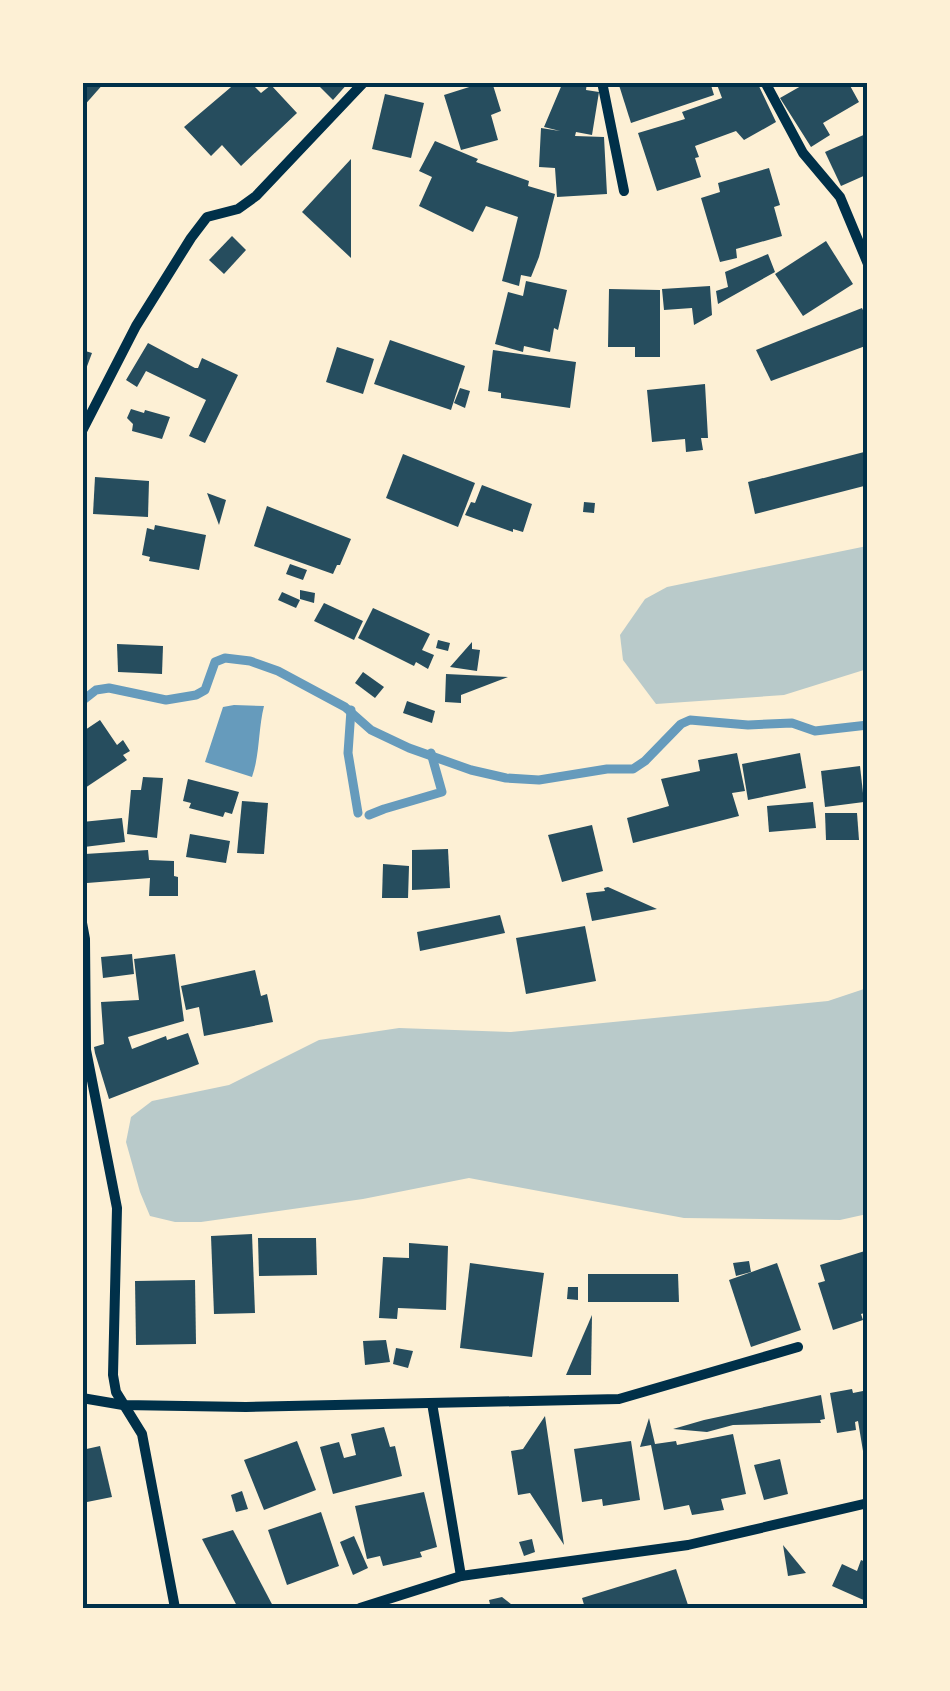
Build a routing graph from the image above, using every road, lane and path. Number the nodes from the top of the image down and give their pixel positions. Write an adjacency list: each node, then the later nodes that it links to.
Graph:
1 (364, 82): 6 (street)
2 (602, 82): 4 (street)
3 (765, 82): 5 (street)
4 (624, 190)
5 (868, 264)
6 (82, 431)
7 (82, 923): 11 (street)
8 (798, 1347): 10 (street)
9 (82, 1398): 11 (street)
10 (432, 1403): 11 (street); 13 (street)
11 (123, 1405): 14 (street)
12 (868, 1503): 13 (street)
13 (461, 1576): 15 (street)
14 (175, 1608)
15 (360, 1608)

